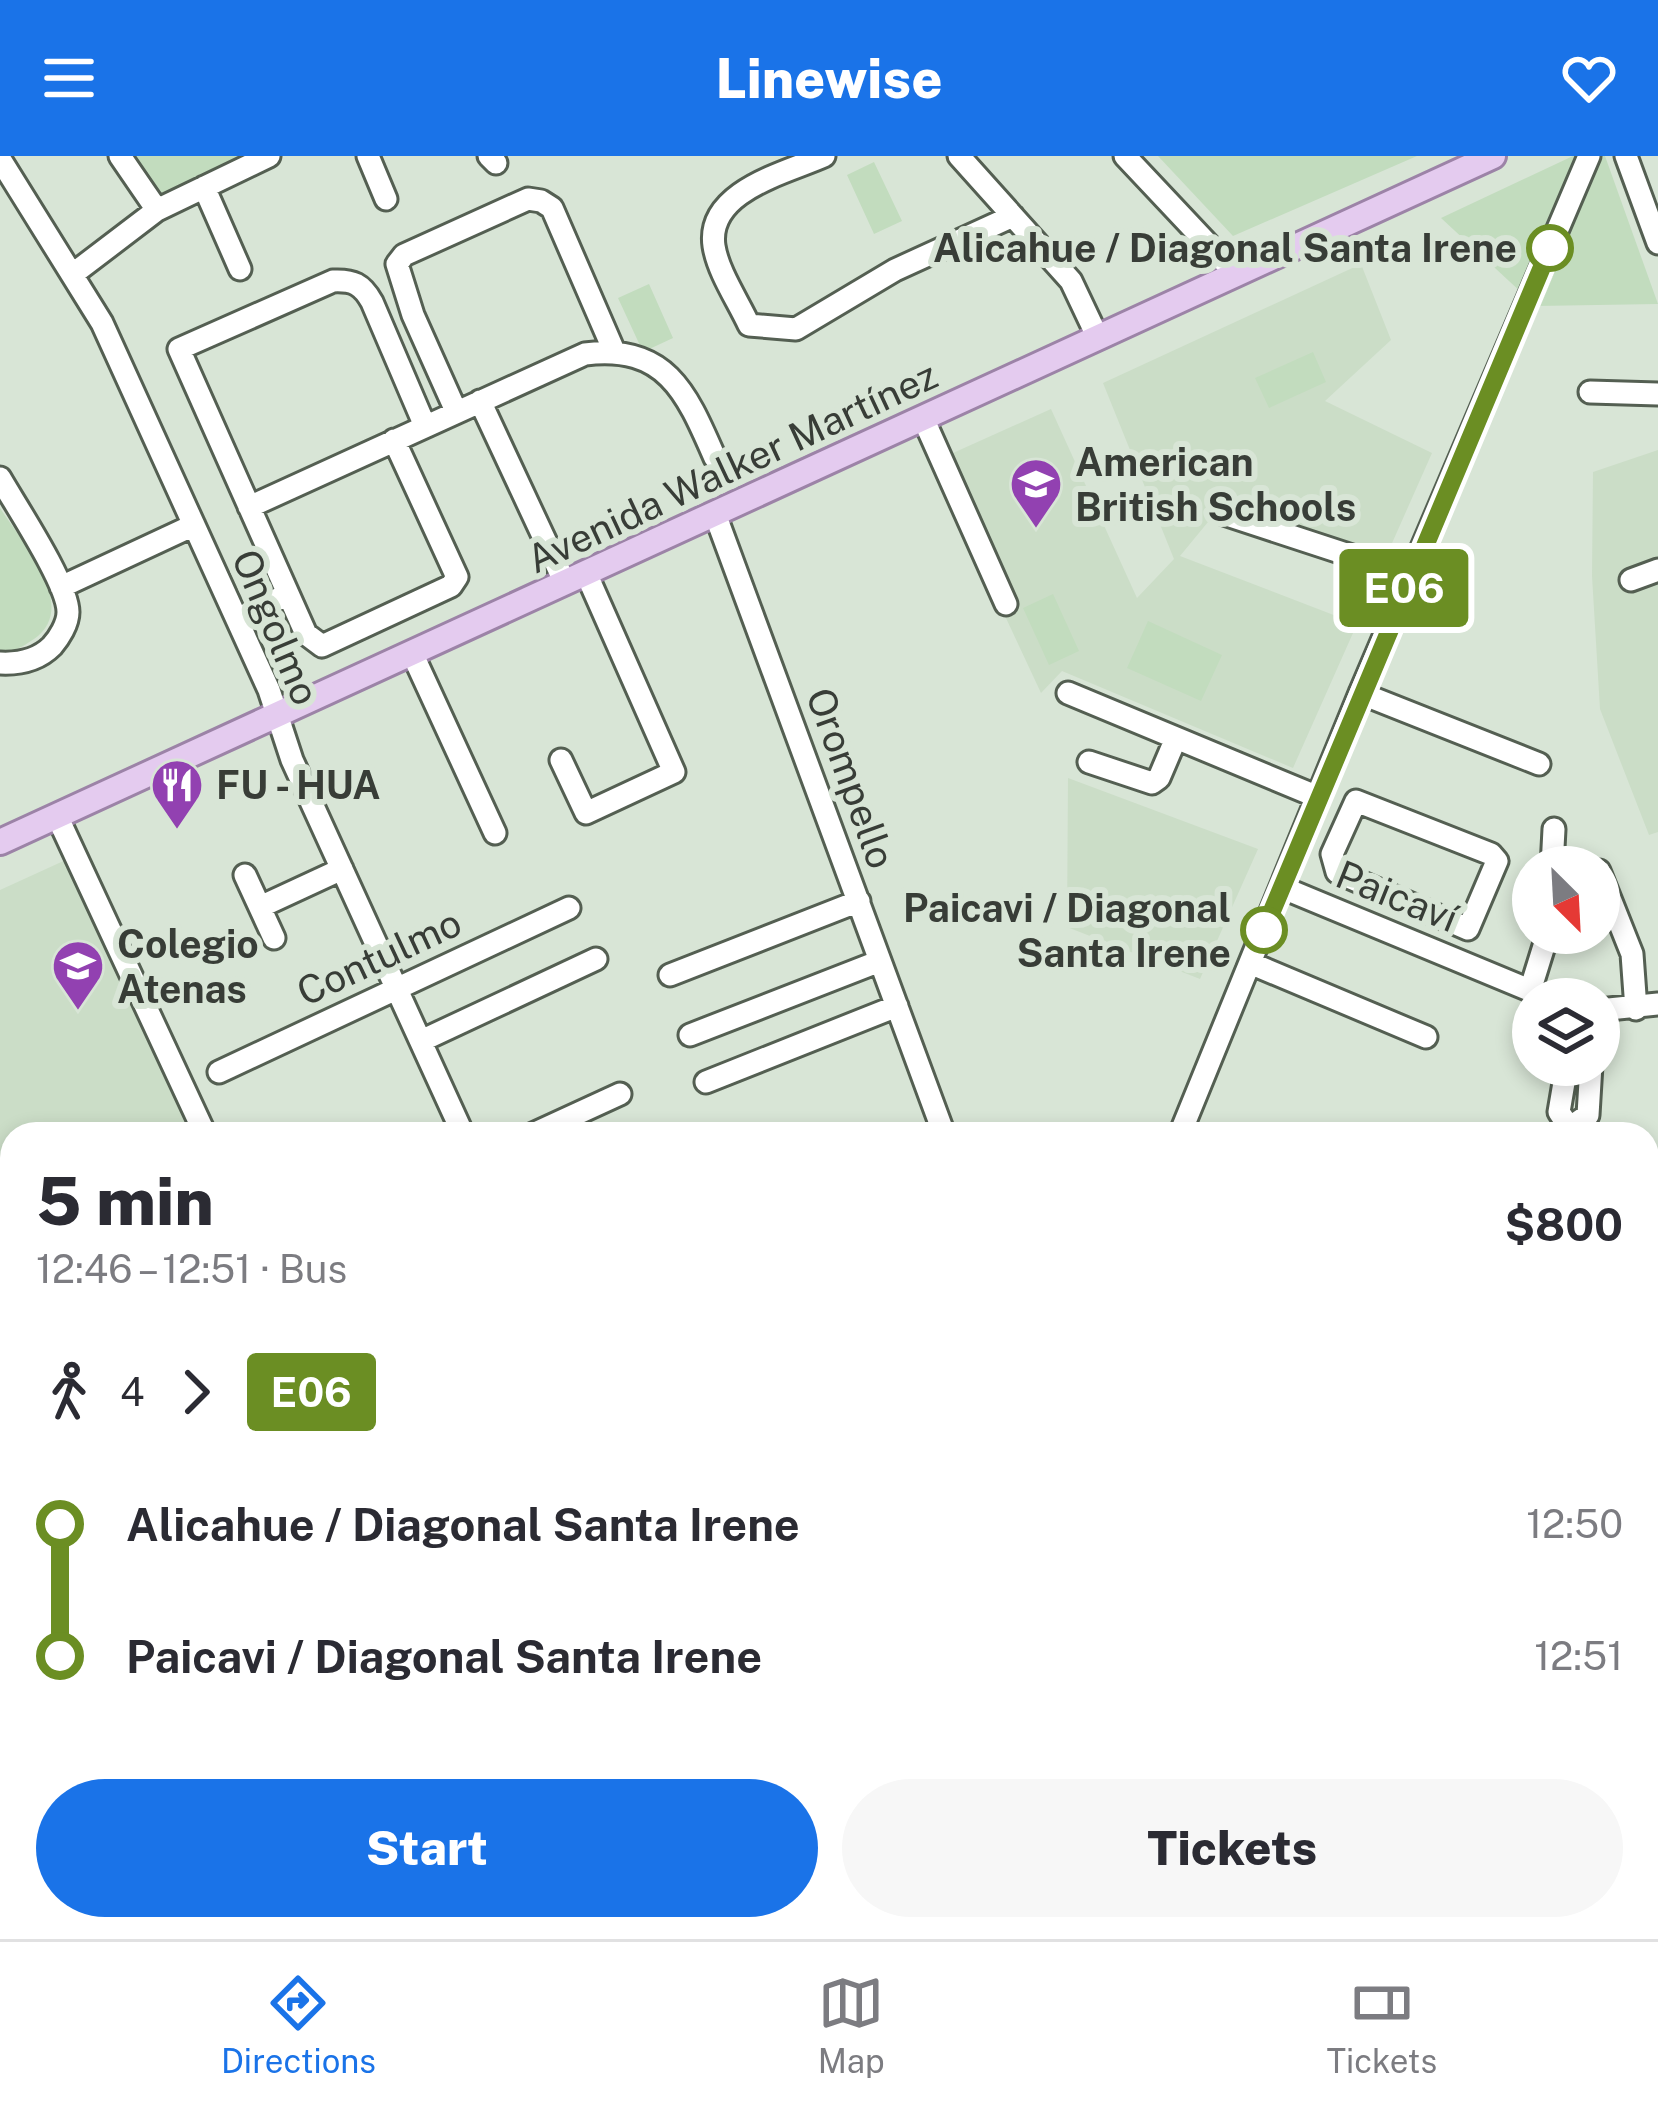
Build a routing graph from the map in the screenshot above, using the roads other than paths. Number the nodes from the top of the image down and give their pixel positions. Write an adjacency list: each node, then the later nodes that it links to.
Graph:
1 (119, 156): 13 (street)
2 (269, 156): 11 (street)
3 (368, 156): 12 (street)
4 (824, 156): 14 (street)
5 (959, 156): 14 (street)
6 (1125, 156): 18 (street)
7 (1493, 156): 18 (main road, Avenida Walker Martínez)
8 (1589, 156): 35 (street)
9 (1626, 156): 15 (street)
10 (0, 159): 17 (street, Ongolmo)
11 (204, 187): 13 (street); 16 (street)
12 (386, 199)
13 (157, 210): 17 (street)
14 (1013, 216): 19 (street)
15 (1658, 243)
16 (240, 269)
17 (74, 274): 33 (street, Ongolmo)
18 (1236, 274): 19 (main road, Avenida Walker Martínez)
19 (1098, 338): 25 (main road, Avenida Walker Martínez)
20 (614, 351): 23 (street); 24 (street); 28 (street)
21 (1589, 392): 22 (street)
22 (1658, 394)
23 (480, 400): 24 (street); 36 (street)
24 (456, 412): 26 (street)
25 (923, 418): 31 (main road, Avenida Walker Martínez); 40 (street)
26 (424, 426): 27 (street); 30 (street)
27 (394, 440): 30 (street); 39 (street)
28 (715, 458)
29 (0, 478): 38 (street)
30 (249, 508): 39 (street)
31 (715, 514): 36 (main road, Avenida Walker Martínez); 61 (street, Orompello)
32 (1224, 514): 35 (street)
33 (194, 525): 38 (street); 41 (street, Ongolmo)
34 (1658, 570): 37 (street)
35 (1410, 575): 45 (street)
36 (575, 578): 42 (main road, Avenida Walker Martínez); 48 (street)
37 (1631, 580)
38 (61, 587): 43 (street)
39 (288, 594): 41 (street)
40 (1006, 604)
41 (237, 619): 46 (street, Ongolmo)
42 (412, 653): 46 (main road, Avenida Walker Martínez); 55 (street)
43 (0, 663)
44 (1068, 693): 47 (street)
45 (1360, 693): 50 (street); 51 (street)
46 (277, 715): 53 (main road, Avenida Walker Martínez); 58 (street, Ongolmo)
47 (1176, 738): 49 (street); 51 (street)
48 (561, 760)
49 (1089, 762)
50 (1539, 764)
51 (1320, 792): 52 (street); 60 (street)
52 (1356, 801): 65 (street); 65 (street)
53 (57, 816): 56 (main road, Avenida Walker Martínez); 84 (street)
54 (1554, 829): 57 (street)
55 (495, 833)
56 (0, 842)
57 (1553, 846)
58 (342, 869): 62 (street); 73 (street, Ongolmo)
59 (245, 875): 62 (street)
60 (1281, 887): 67 (street, Paicaví); 70 (street)
61 (859, 901): 69 (street, Orompello); 71 (street)
62 (260, 907): 66 (street)
63 (569, 908): 73 (street, Contulmo)
64 (1620, 924): 75 (street)
65 (1468, 929): 67 (street)
66 (274, 938)
67 (1454, 958): 72 (street, Paicaví)
68 (596, 959): 78 (street)
69 (880, 961): 74 (street, Orompello); 76 (street)
70 (1250, 963): 77 (street); 88 (street)
71 (670, 975)
72 (1512, 983)
73 (397, 989): 78 (street, Ongolmo); 79 (street, Contulmo)
74 (897, 1006): 80 (street); 87 (street, Orompello)
75 (1647, 1007)
76 (690, 1035)
77 (1426, 1037)
78 (421, 1041): 85 (street, Ongolmo)
79 (219, 1072)
80 (706, 1082)
81 (1563, 1086): 89 (street)
82 (1590, 1086): 90 (street)
83 (620, 1094): 86 (street)
84 (199, 1122)
85 (454, 1122)
86 (559, 1122)
87 (940, 1122)
88 (1189, 1122)
89 (1568, 1122)
90 (1578, 1122)

